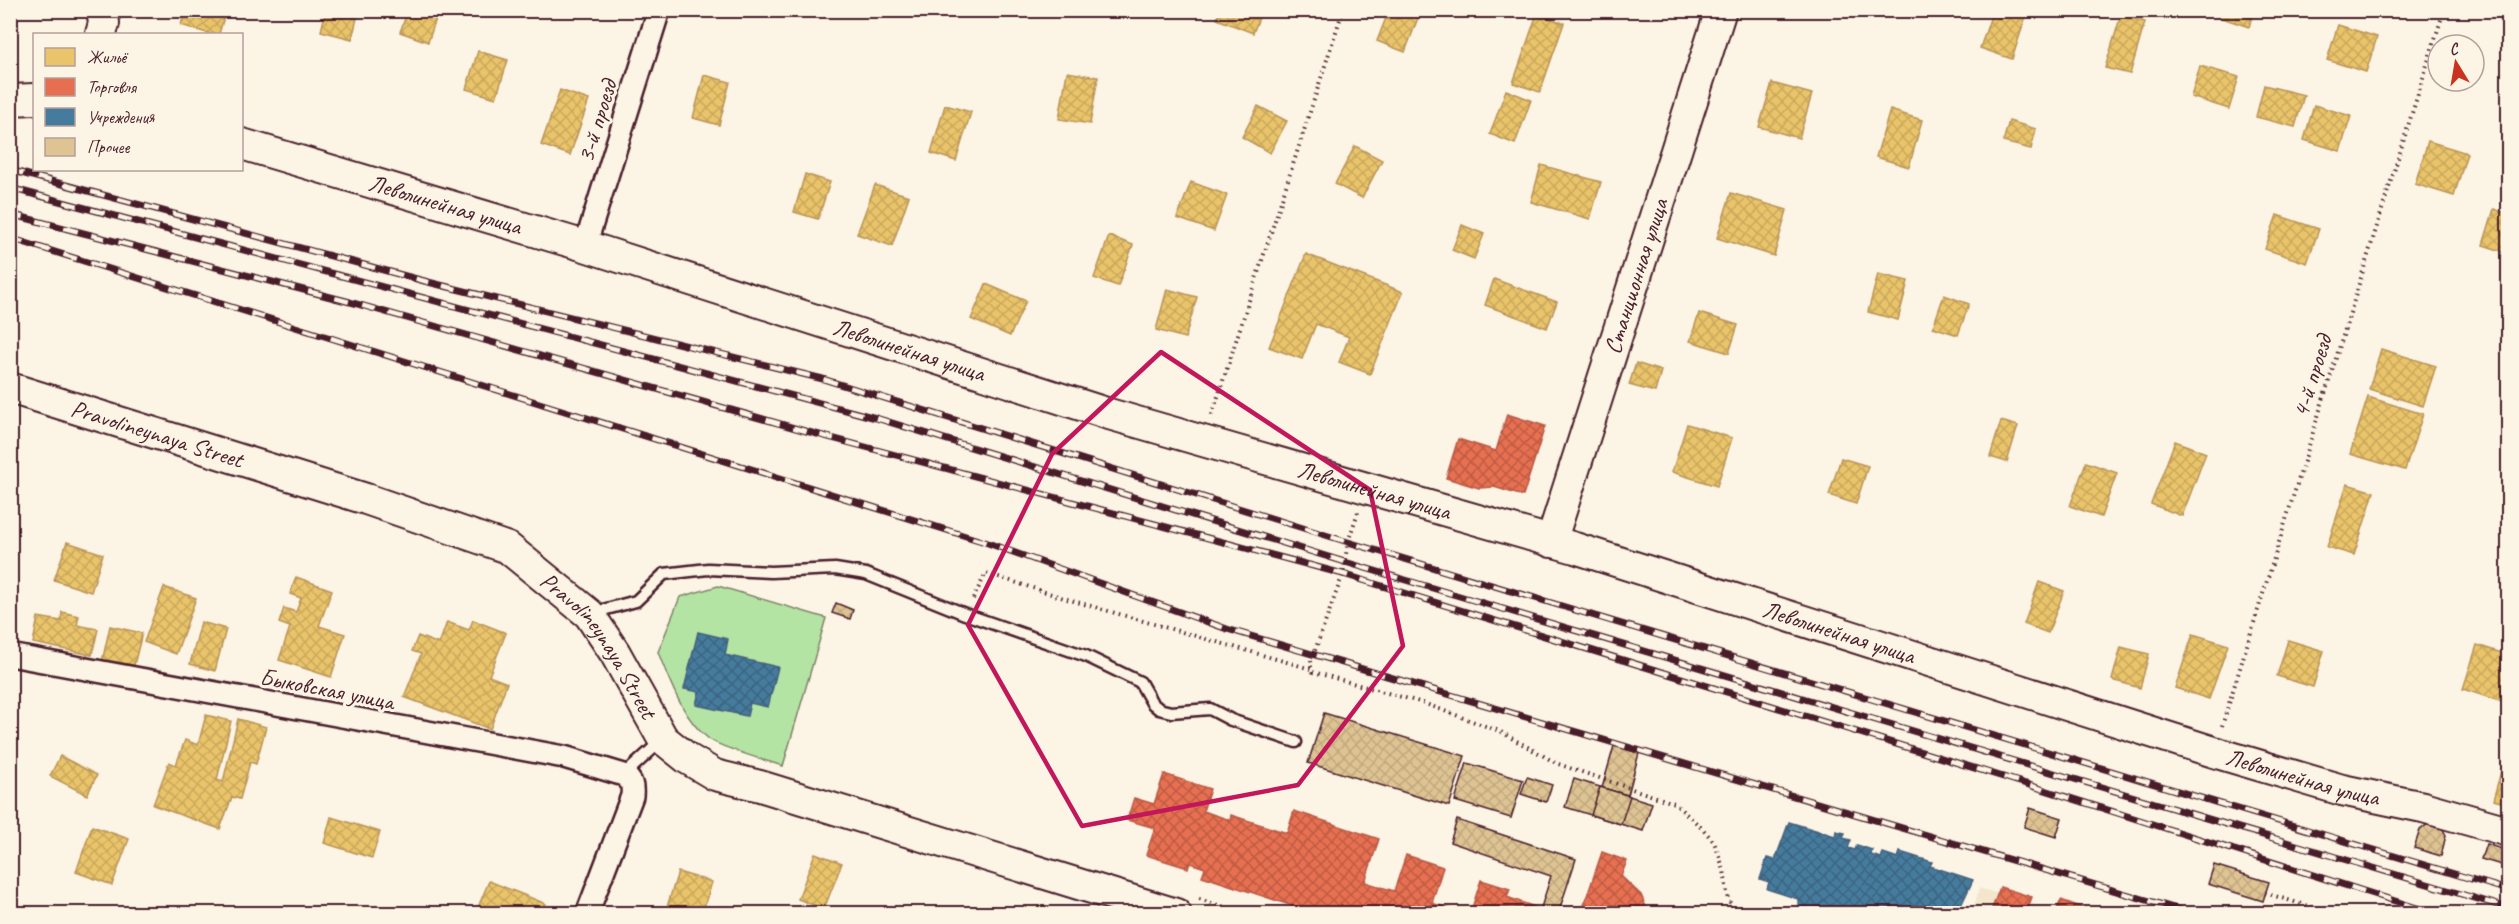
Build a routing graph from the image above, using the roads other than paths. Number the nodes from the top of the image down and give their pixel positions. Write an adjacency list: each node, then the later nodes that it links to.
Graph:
1 (658, 10): 6 (street, 3-й проезд)
2 (1721, 10): 8 (main road, Станционная улица)
3 (33, 99): 4 (main road)
4 (10, 100)
5 (243, 144): 6 (main road, Леволинейная улица)
6 (585, 246): 8 (main road, Леволинейная улица)
7 (10, 388): 9 (main road, Pravolineynaya Street)
8 (1551, 542): 14 (main road, Леволинейная улица)
9 (589, 614): 11 (main road, Pravolineynaya Street); 12 (lane)
10 (10, 655): 13 (street, Быковская улица)
11 (663, 739): 13 (lane); 16 (main road, Pravolineynaya Street)
12 (1296, 742)
13 (627, 778): 15 (street)
14 (2508, 831)
15 (586, 914)
16 (1176, 914)

